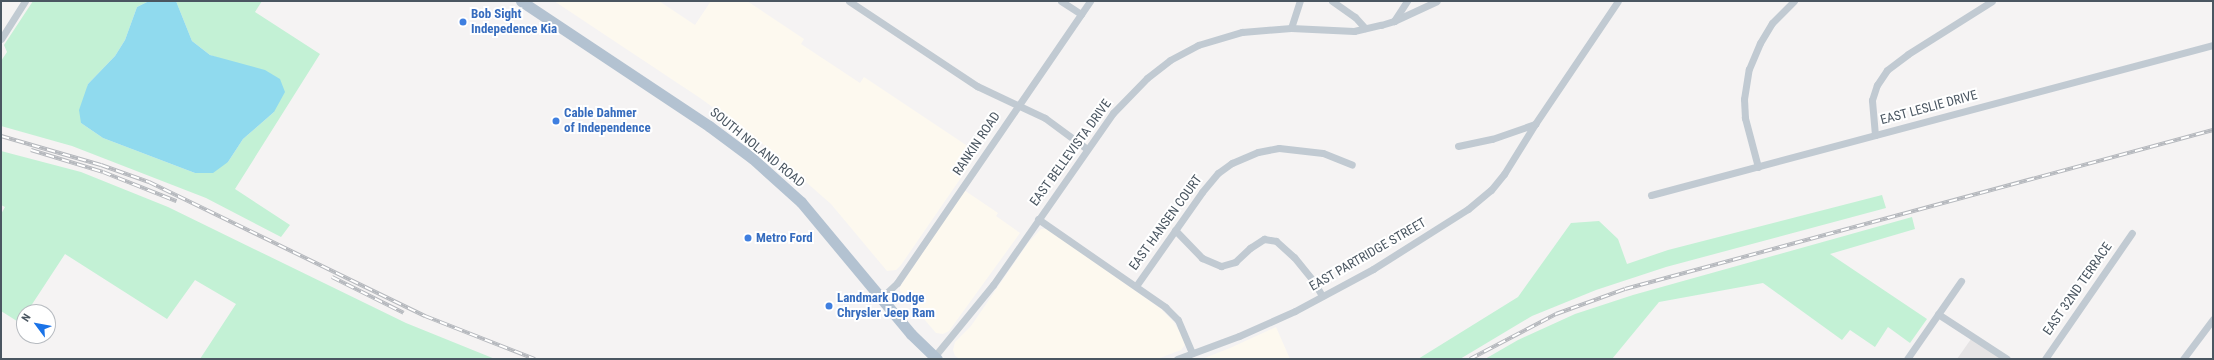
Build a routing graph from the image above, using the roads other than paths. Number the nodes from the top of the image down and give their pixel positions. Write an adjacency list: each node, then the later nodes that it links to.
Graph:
1 (25, 1): 17 (street)
2 (521, 1): 33 (main road, SOUTH NOLAND ROAD)
3 (850, 1): 19 (street)
4 (1061, 1): 13 (street)
5 (1090, 1): 13 (street, RANKIN ROAD)
6 (1300, 1): 15 (street)
7 (1332, 1): 16 (street)
8 (1407, 1): 14 (street)
9 (1438, 1): 14 (street, EAST BELLEVISTA DRIVE)
10 (1618, 1): 20 (street, EAST PARTRIDGE STREET)
11 (1794, 1): 25 (street)
12 (1992, 1): 21 (street)
13 (1081, 14): 19 (street, RANKIN ROAD)
14 (1394, 22): 16 (street, EAST BELLEVISTA DRIVE)
15 (1291, 28): 16 (street, EAST BELLEVISTA DRIVE); 23 (street, EAST BELLEVISTA DRIVE)
16 (1366, 28)
17 (1, 39)
18 (2213, 45): 21 (street, EAST LESLIE DRIVE)
19 (1017, 106): 23 (street); 33 (street, RANKIN ROAD)
20 (1535, 124): 22 (street); 32 (street, EAST PARTRIDGE STREET)
21 (1875, 135): 25 (street, EAST LESLIE DRIVE)
22 (1458, 146)
23 (1087, 149): 27 (street, EAST BELLEVISTA DRIVE)
24 (1352, 165): 28 (street, EAST HANSEN COURT)
25 (1758, 167): 26 (street, EAST LESLIE DRIVE)
26 (1651, 196)
27 (1038, 219): 31 (street); 37 (street, EAST BELLEVISTA DRIVE)
28 (1175, 230): 31 (street, EAST HANSEN COURT); 32 (street)
29 (2132, 233): 41 (street, EAST 32ND TERRACE)
30 (1961, 281): 34 (street)
31 (1136, 286): 36 (street)
32 (1322, 296): 36 (street, EAST PARTRIDGE STREET)
33 (881, 298): 37 (main road, SOUTH NOLAND ROAD)
34 (1938, 314): 39 (street); 40 (street)
35 (2213, 319): 42 (street)
36 (1192, 353): 38 (street, EAST PARTRIDGE STREET)
37 (936, 358)
38 (1177, 359)
39 (1907, 359)
40 (2006, 359)
41 (2045, 359)
42 (2183, 359)

